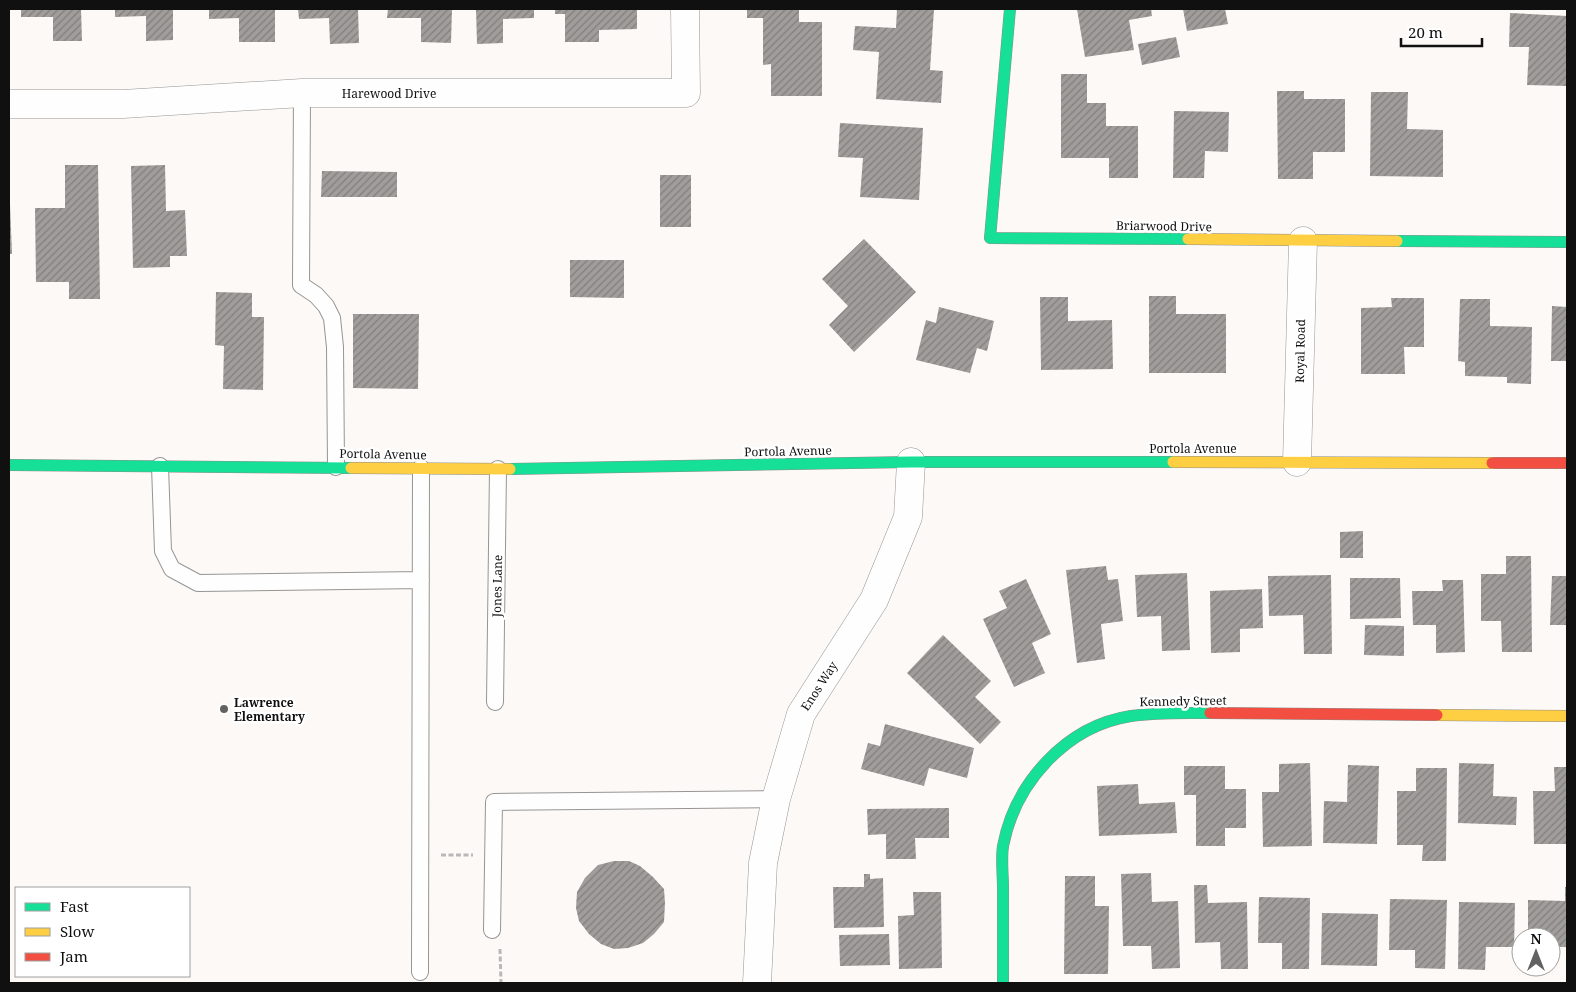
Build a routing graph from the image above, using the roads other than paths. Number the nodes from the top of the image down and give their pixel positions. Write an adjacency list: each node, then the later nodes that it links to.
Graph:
1 (685, 9): 3 (street, Harewood Drive)
2 (1010, 9): 5 (street, Briarwood Drive)
3 (302, 93): 4 (street, Harewood Drive); 12 (lane)
4 (9, 104)
5 (1303, 241): 6 (street, Briarwood Drive); 8 (street, Royal Road)
6 (1567, 242)
7 (911, 462): 8 (street, Portola Avenue); 14 (street, Portola Avenue); 18 (street, Enos Way)
8 (1297, 462): 9 (street, Portola Avenue)
9 (1567, 462)
10 (9, 465): 11 (street, Portola Avenue)
11 (160, 466): 12 (street, Portola Avenue); 15 (lane)
12 (336, 467): 13 (street, Portola Avenue)
13 (421, 468): 14 (street, Portola Avenue); 15 (lane)
14 (498, 469): 16 (lane, Jones Lane)
15 (421, 580): 20 (lane)
16 (495, 702)
17 (1567, 716): 22 (street, Kennedy Street)
18 (776, 799): 19 (lane); 21 (street, Enos Way)
19 (492, 930)
20 (420, 972)
21 (757, 983)
22 (1003, 983)

